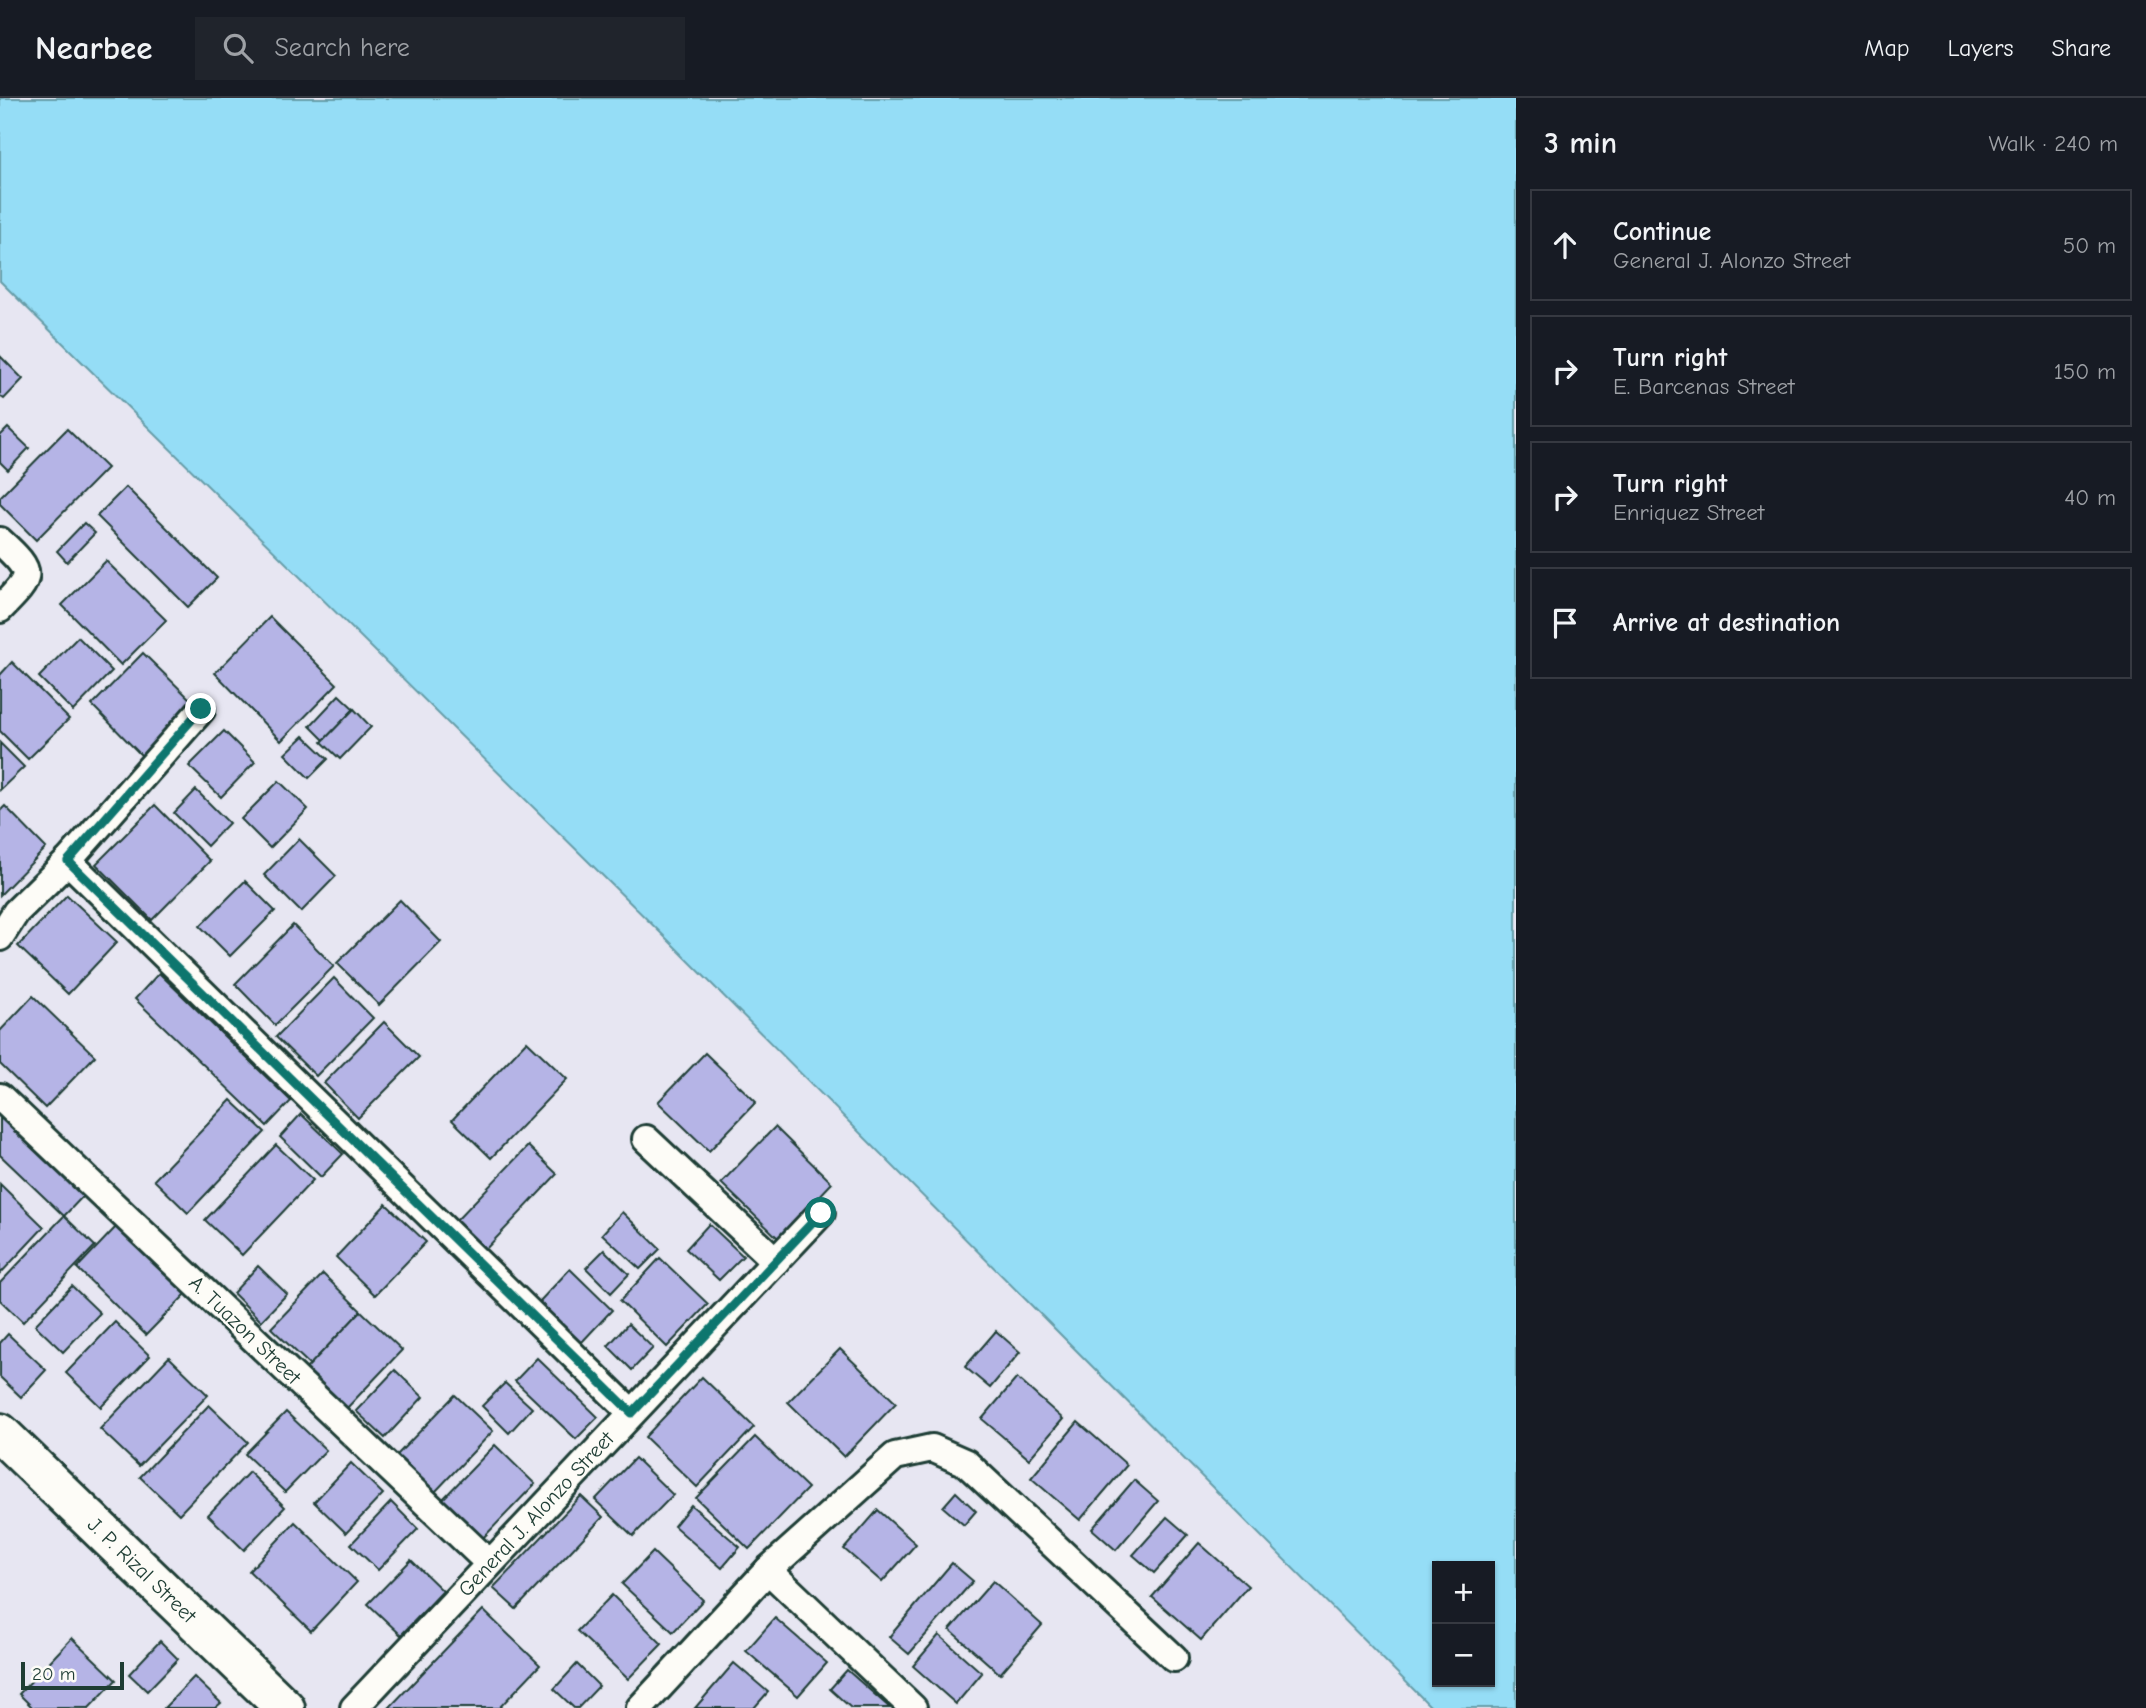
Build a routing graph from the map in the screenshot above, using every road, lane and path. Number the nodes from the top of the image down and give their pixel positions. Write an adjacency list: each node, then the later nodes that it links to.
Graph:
1 (0, 541): 2 (street)
2 (0, 609)
3 (201, 709): 4 (street)
4 (68, 861): 5 (street); 10 (street)
5 (0, 937)
6 (0, 1097): 12 (street, A. Tuazon Street)
7 (646, 1139): 9 (street)
8 (821, 1213): 9 (street, General J. Alonzo Street)
9 (776, 1261): 10 (street, General J. Alonzo Street)
10 (632, 1413): 12 (street, General J. Alonzo Street)
11 (0, 1433): 15 (street, J. P. Rizal Street)
12 (489, 1563): 16 (street, General J. Alonzo Street)
13 (768, 1570): 14 (street); 17 (street); 18 (street)
14 (1174, 1658)
15 (285, 1708)
16 (354, 1708)
17 (639, 1708)
18 (913, 1708)

